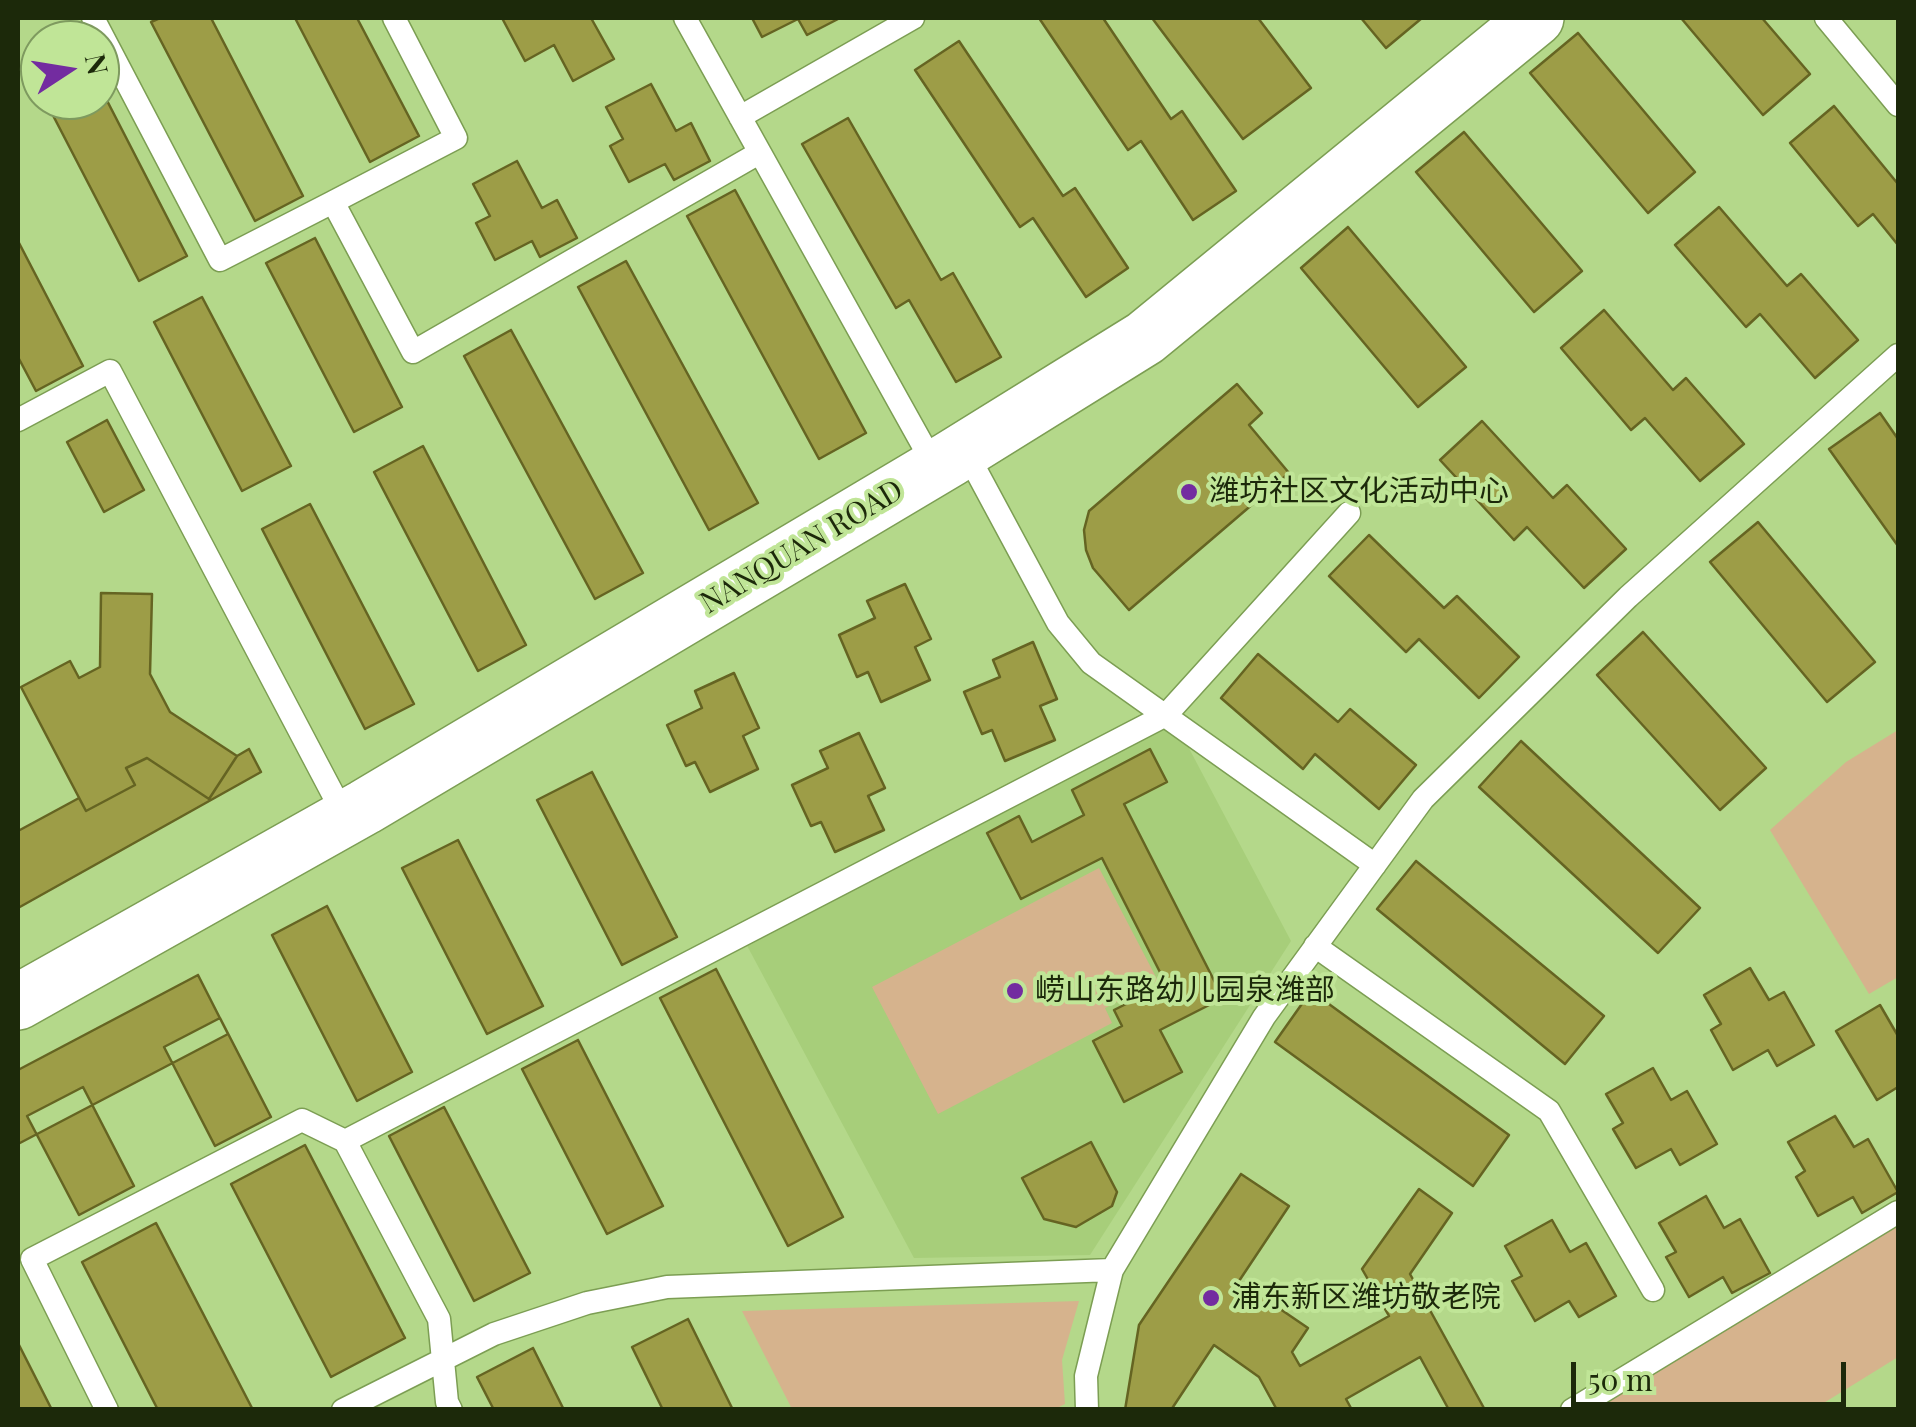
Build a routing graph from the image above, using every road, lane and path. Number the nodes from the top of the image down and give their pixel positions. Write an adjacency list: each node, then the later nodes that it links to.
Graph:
1 (93, 18): 10 (lane)
2 (394, 18): 10 (lane)
3 (686, 18): 8 (lane)
4 (913, 18): 8 (lane)
5 (1536, 18): 13 (street, NANQUAN ROAD)
6 (1826, 18): 7 (lane)
7 (1898, 106)
8 (740, 117): 9 (lane)
9 (759, 153): 10 (lane); 13 (lane)
10 (333, 202)
11 (1898, 354): 17 (lane)
12 (18, 420): 16 (lane)
13 (950, 458): 15 (lane); 16 (street, NANQUAN ROAD)
14 (1349, 513): 15 (lane)
15 (1166, 715): 17 (lane); 20 (lane)
16 (346, 818): 19 (street, NANQUAN ROAD)
17 (1375, 864): 18 (lane)
18 (1316, 946): 22 (lane); 23 (lane)
19 (18, 1002)
20 (344, 1141): 24 (lane); 25 (lane)
21 (1898, 1212): 29 (lane)
22 (1112, 1270): 24 (lane); 28 (lane)
23 (1653, 1290)
24 (442, 1360): 26 (lane); 27 (lane)
25 (107, 1410)
26 (343, 1410)
27 (451, 1410)
28 (1087, 1410)
29 (1572, 1410)

